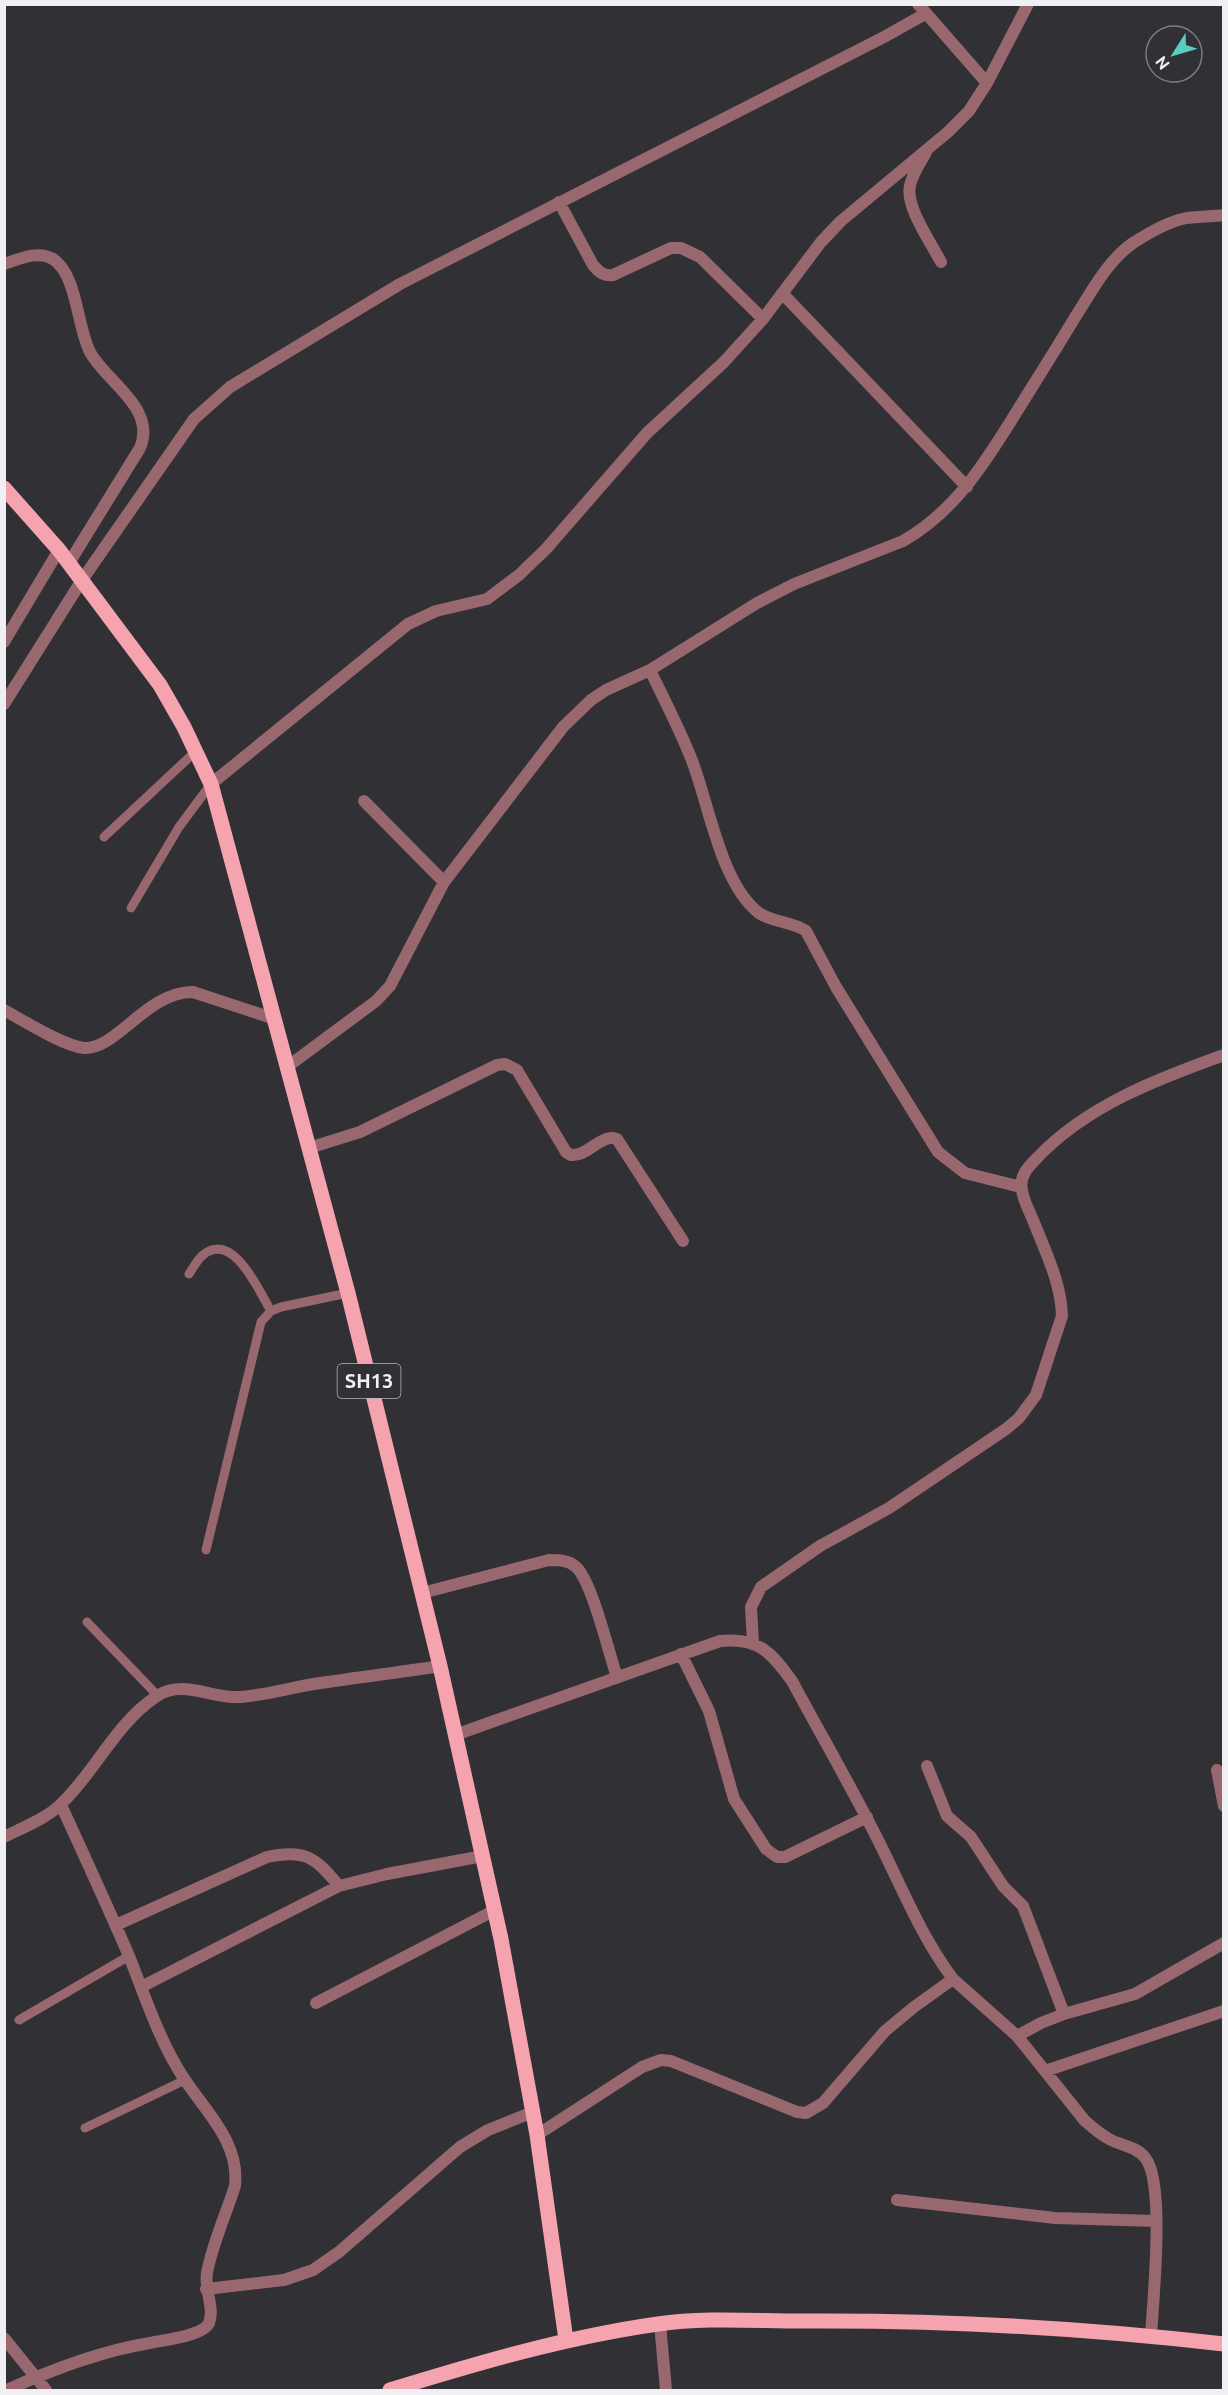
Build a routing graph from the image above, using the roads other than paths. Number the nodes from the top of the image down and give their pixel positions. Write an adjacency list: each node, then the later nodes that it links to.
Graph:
1 (1028, 4): 3 (street)
2 (921, 9): 3 (street); 5 (street)
3 (987, 83): 4 (street)
4 (928, 148): 7 (street); 9 (street)
5 (559, 202): 10 (street); 15 (street)
6 (1224, 215): 11 (street)
7 (941, 262)
8 (4, 264): 14 (street)
9 (782, 293): 10 (street); 11 (street)
10 (763, 319): 20 (street)
11 (967, 487): 17 (street)
12 (4, 488): 13 (main road, SH13)
13 (59, 550): 14 (main road, SH13); 16 (street)
14 (69, 563): 15 (main road, SH13)
15 (82, 579): 18 (street); 19 (main road, SH13)
16 (4, 642)
17 (650, 670): 23 (street); 30 (street)
18 (4, 704)
19 (196, 751): 20 (main road, SH13); 22 (lane)
20 (211, 784): 24 (lane); 26 (main road, SH13)
21 (364, 801): 23 (street)
22 (104, 837)
23 (444, 882): 28 (street)
24 (131, 908)
25 (4, 1010): 26 (street)
26 (274, 1019): 28 (main road, SH13)
27 (1224, 1054): 30 (street)
28 (287, 1067): 29 (main road, SH13)
29 (309, 1148): 31 (street); 33 (main road, SH13)
30 (1021, 1187): 38 (street)
31 (683, 1241)
32 (189, 1274): 34 (lane)
33 (348, 1293): 34 (lane); 36 (main road, SH13)
34 (271, 1311): 35 (lane)
35 (206, 1550)
36 (422, 1593): 40 (main road, SH13); 41 (street)
37 (87, 1622): 42 (lane)
38 (753, 1642): 39 (street); 48 (street)
39 (681, 1654): 41 (street); 48 (street)
40 (440, 1666): 42 (street); 43 (main road, SH13)
41 (617, 1677): 43 (street)
42 (158, 1696): 46 (street)
43 (455, 1735): 50 (main road, SH13)
44 (927, 1766): 60 (street)
45 (1217, 1770): 47 (street)
46 (61, 1805): 49 (street); 53 (street)
47 (1224, 1806)
48 (867, 1817): 56 (street)
49 (4, 1837)
50 (483, 1856): 51 (street); 52 (main road, SH13)
51 (339, 1886): 53 (street); 57 (street)
52 (495, 1910): 58 (street); 65 (main road, SH13)
53 (116, 1925): 55 (street)
54 (1224, 1943): 60 (street)
55 (129, 1956): 57 (street); 61 (lane)
56 (953, 1979): 62 (street); 67 (street)
57 (141, 1987): 64 (street)
58 (316, 2003)
59 (1224, 2011): 63 (street)
60 (1064, 2014): 62 (street)
61 (19, 2020)
62 (1017, 2036): 63 (street)
63 (1045, 2071): 69 (street)
64 (185, 2079): 66 (lane); 70 (street)
65 (533, 2112): 67 (main road, SH13); 70 (street)
66 (85, 2128)
67 (537, 2135): 74 (main road, SH13)
68 (897, 2200): 69 (street)
69 (1156, 2221): 72 (street)
70 (206, 2289): 76 (street)
71 (660, 2324): 72 (main road); 74 (main road); 80 (street)
72 (1151, 2336): 75 (main road)
73 (4, 2338): 76 (street)
74 (566, 2340): 79 (main road)
75 (1224, 2344)
76 (36, 2377): 77 (street); 78 (street)
77 (7, 2391)
78 (46, 2391)
79 (390, 2391)
80 (666, 2391)

